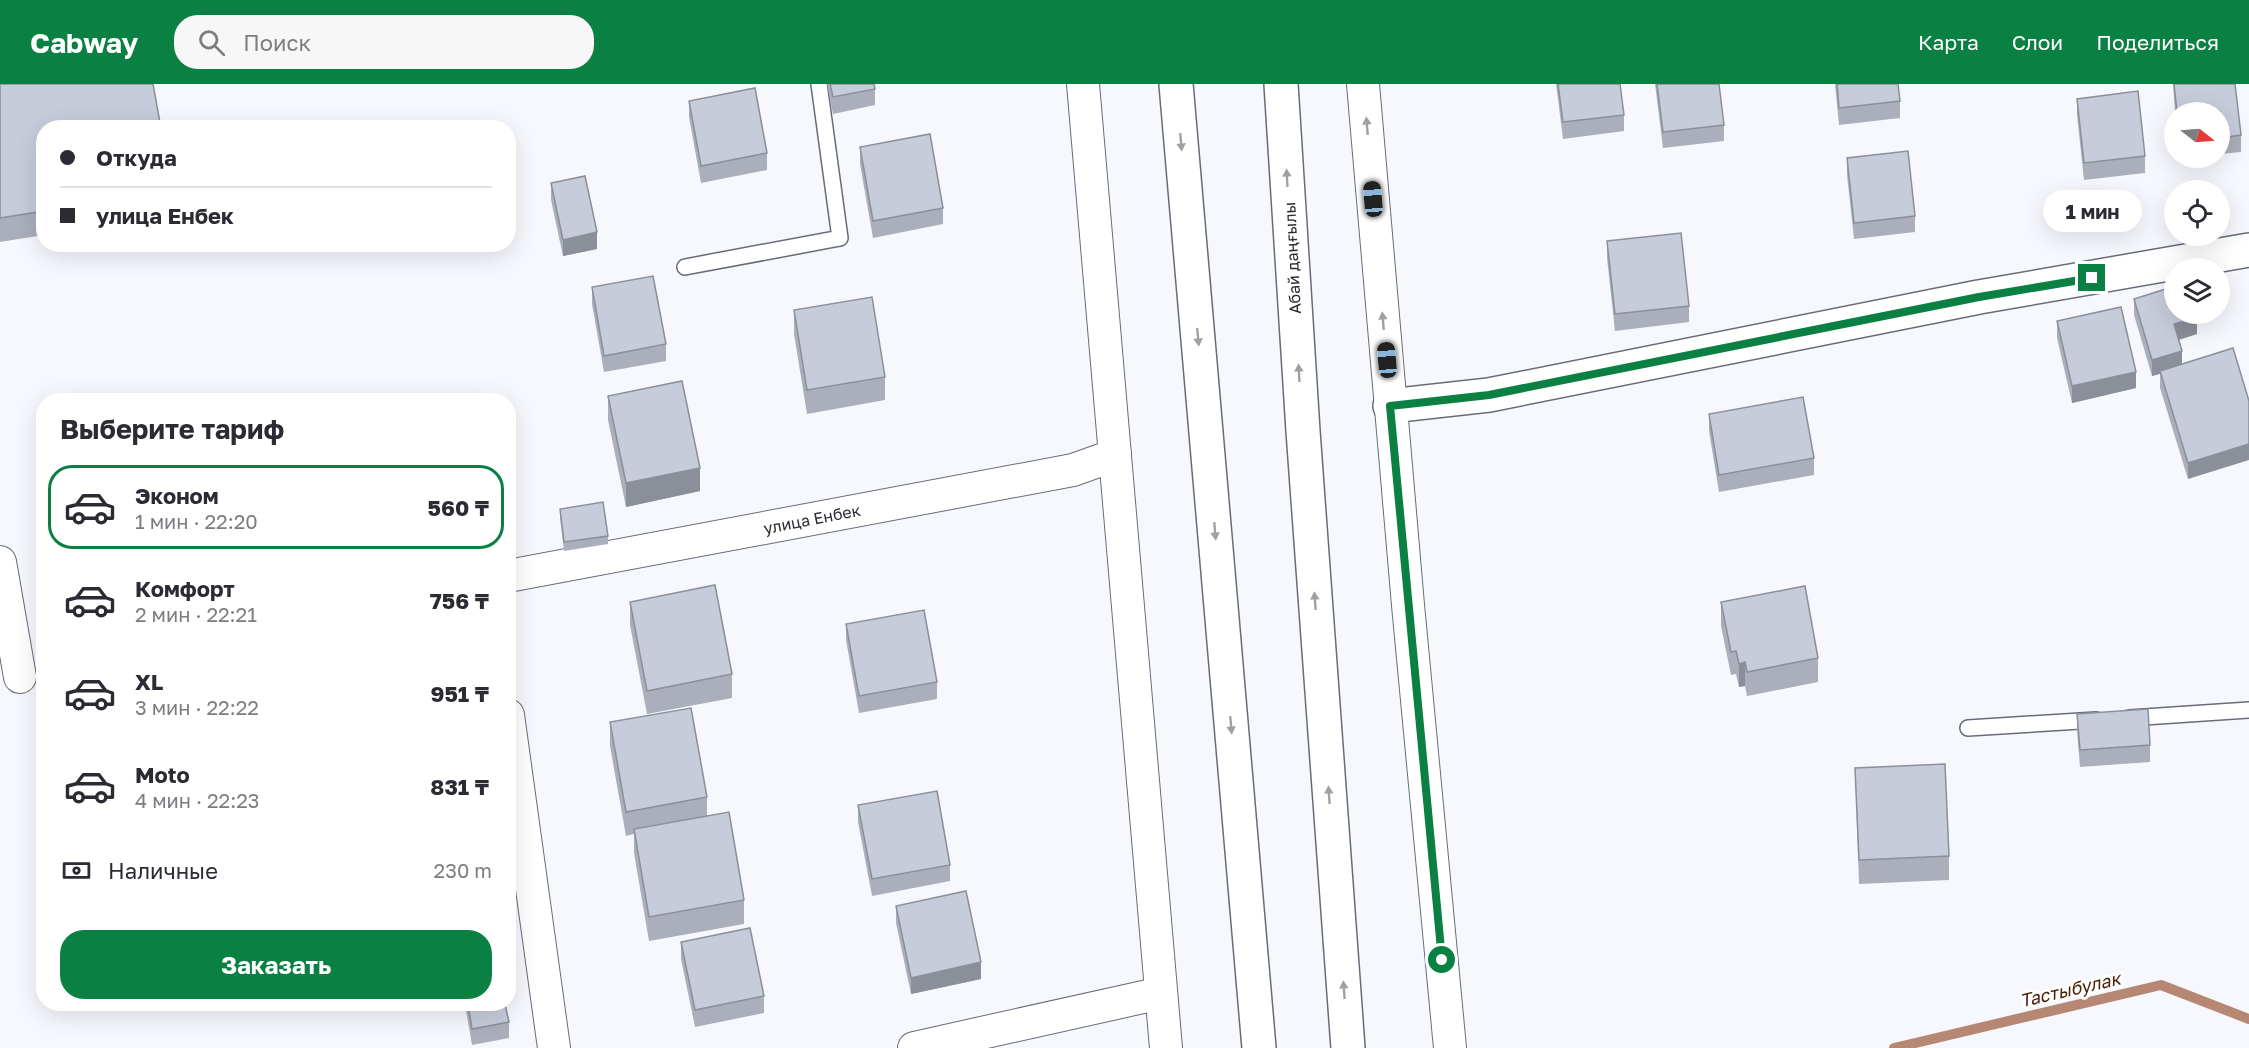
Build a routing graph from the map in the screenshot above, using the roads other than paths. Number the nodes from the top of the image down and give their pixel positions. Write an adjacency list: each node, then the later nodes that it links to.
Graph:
1 (819, 84): 7 (lane)
2 (1083, 84): 9 (street)
3 (1176, 84): 20 (main road, one-way to 20)
4 (1281, 84): 21 (main road, Абай даңғылы, one-way to 4)
5 (1363, 84): 8 (street, one-way to 5)
6 (2249, 250): 8 (main road)
7 (686, 267)
8 (1390, 406): 22 (street)
9 (1114, 455): 11 (street, улица Енбек); 16 (street)
10 (0, 562): 12 (street)
11 (516, 574)
12 (21, 676)
13 (2249, 710): 14 (lane)
14 (1968, 728)
15 (516, 773): 17 (street)
16 (1161, 993): 18 (street); 19 (street)
17 (554, 1048)
18 (914, 1048)
19 (1166, 1048)
20 (1259, 1048)
21 (1348, 1048)
22 (1450, 1048)

